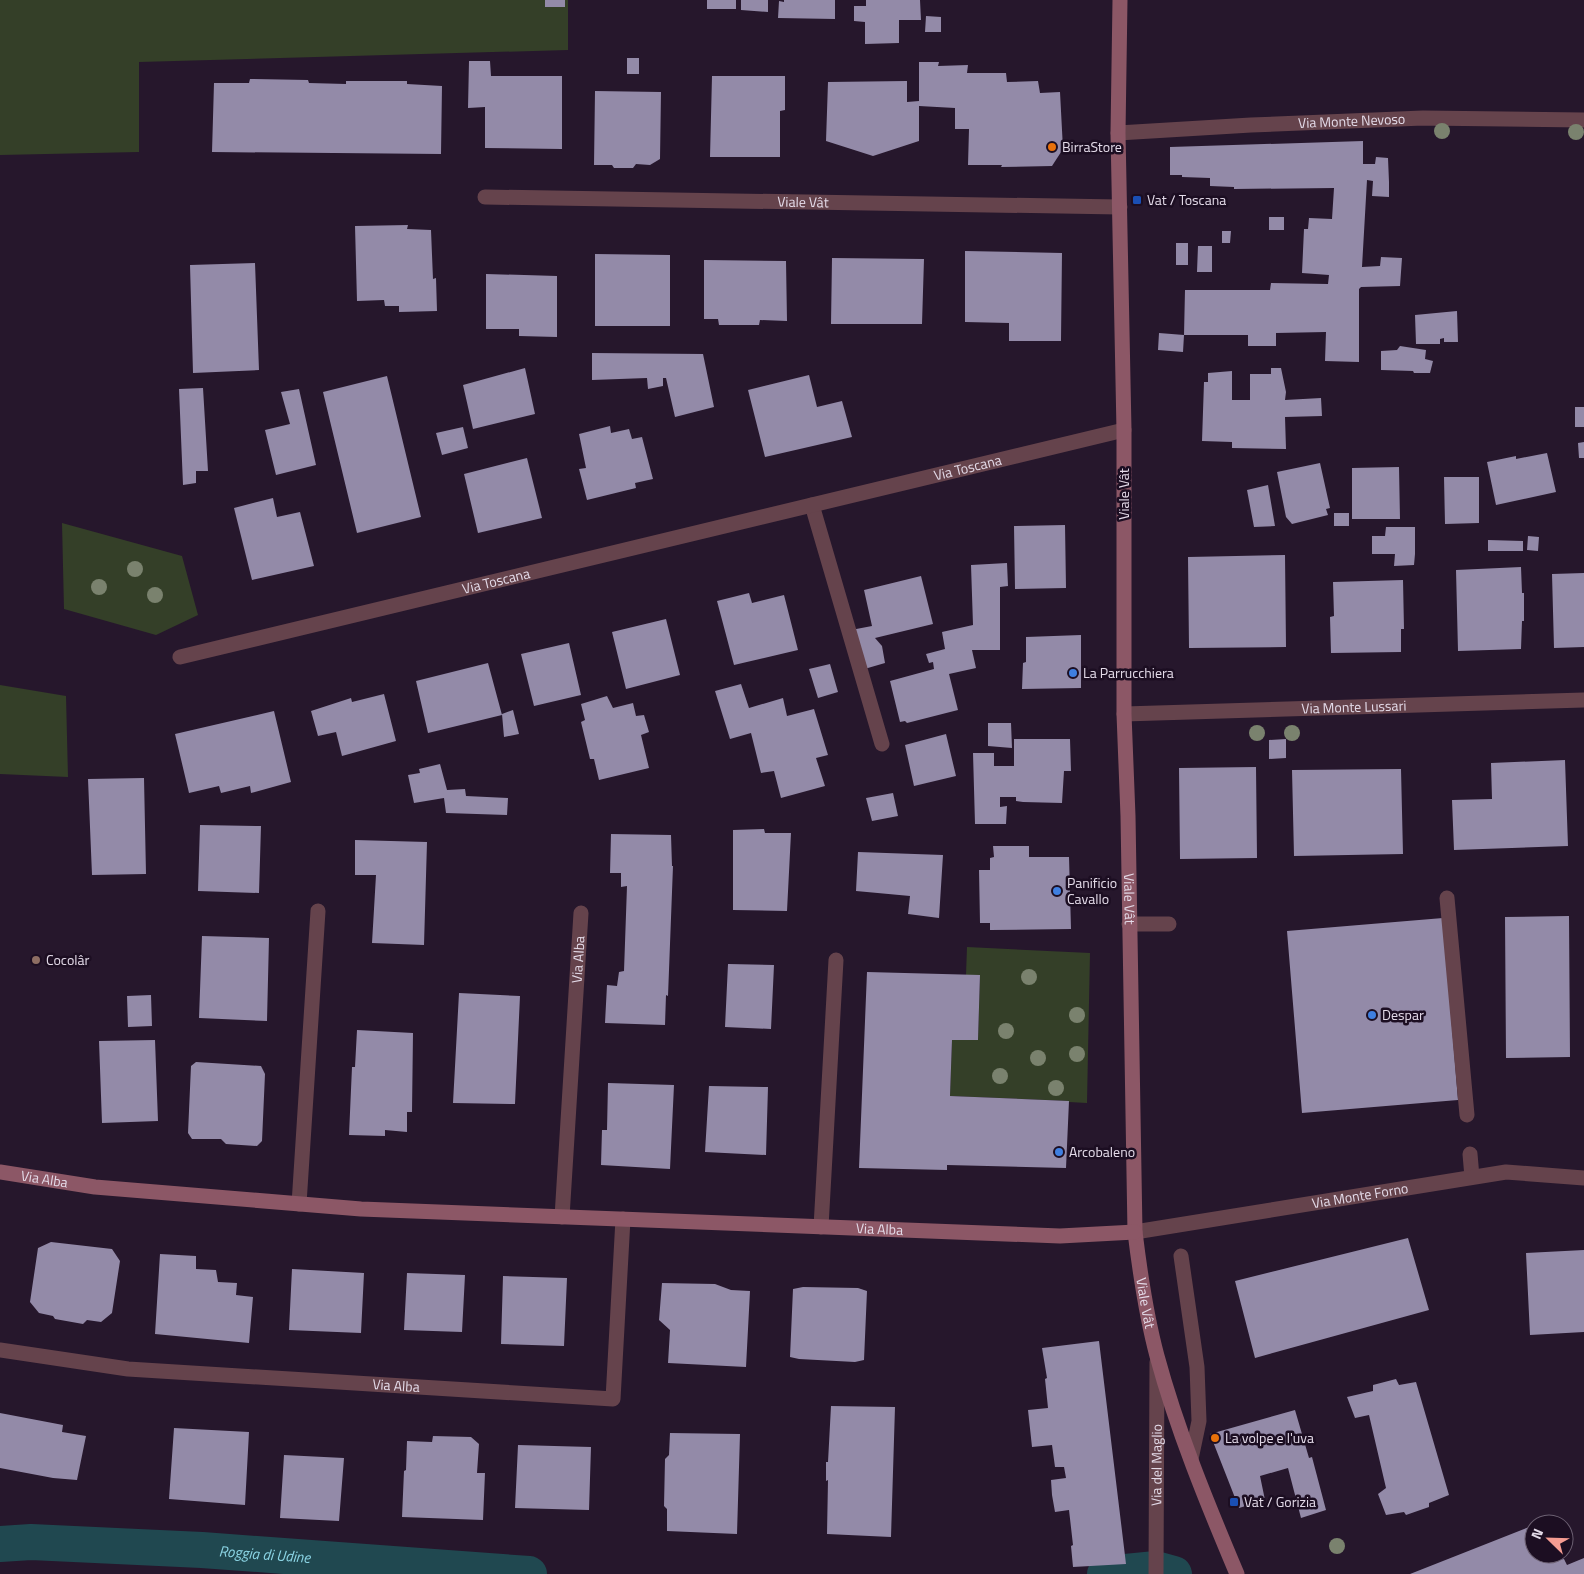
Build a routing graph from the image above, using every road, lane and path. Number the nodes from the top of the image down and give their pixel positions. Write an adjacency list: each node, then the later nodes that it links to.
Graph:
1 (1120, 0): 3 (main road, Viale Vât)
2 (1584, 120): 3 (street, Via Monte Nevoso)
3 (1118, 134): 5 (main road, Viale Vât)
4 (485, 197): 5 (street, Viale Vât)
5 (1120, 207): 6 (main road, Viale Vât)
6 (1124, 430): 7 (street, Via Toscana); 10 (main road, Viale Vât)
7 (812, 505): 8 (street, Via Toscana); 11 (street)
8 (180, 657)
9 (1584, 700): 10 (street, Via Monte Lussari)
10 (1124, 714): 15 (main road, Viale Vât)
11 (882, 744)
12 (1447, 898): 18 (street)
13 (318, 911): 23 (street)
14 (581, 913): 24 (street, Via Alba)
15 (1129, 924): 16 (street); 27 (main road, Viale Vât)
16 (1169, 924)
17 (836, 960): 26 (street)
18 (1467, 1115)
19 (1470, 1154): 21 (street)
20 (0, 1172): 23 (main road, Via Alba)
21 (1472, 1178): 22 (street, Via Monte Forno); 27 (street, Via Monte Forno)
22 (1584, 1178)
23 (299, 1204): 24 (main road, Via Alba)
24 (562, 1217): 25 (main road, Via Alba)
25 (623, 1219): 26 (main road, Via Alba); 29 (street, Via Alba)
26 (821, 1227): 27 (main road, Via Alba)
27 (1135, 1232): 30 (main road, Viale Vât)
28 (1180, 1256): 31 (street)
29 (0, 1350)
30 (1157, 1356): 31 (main road, Viale Vât); 32 (street, Via del Maglio)
31 (1191, 1459): 33 (main road, Viale Vât)
32 (1156, 1574)
33 (1237, 1574)

